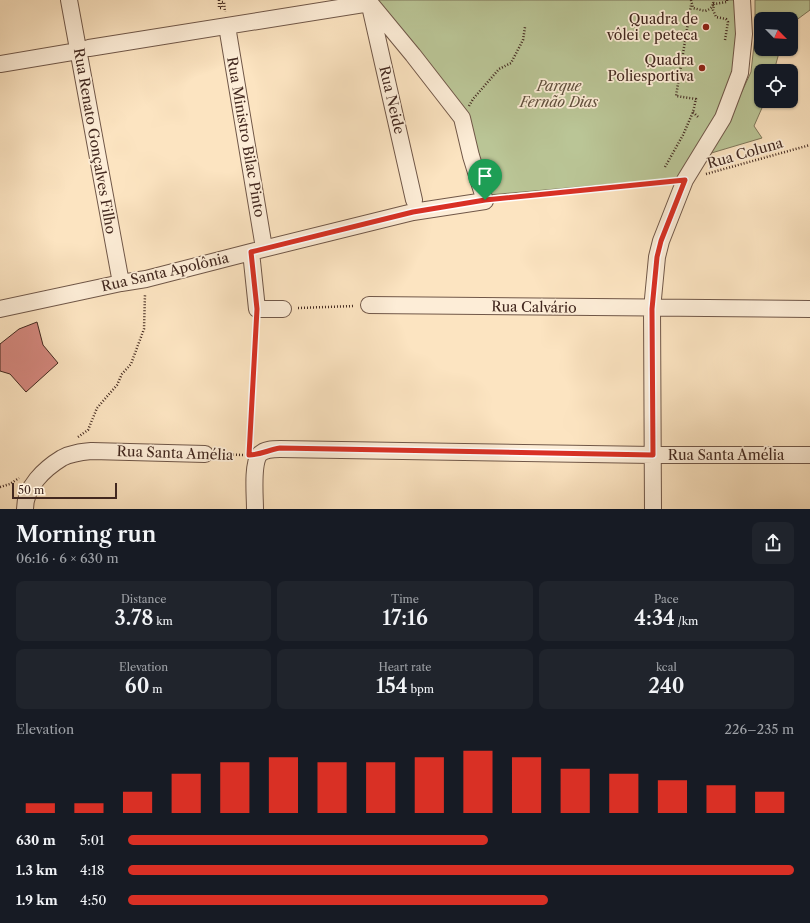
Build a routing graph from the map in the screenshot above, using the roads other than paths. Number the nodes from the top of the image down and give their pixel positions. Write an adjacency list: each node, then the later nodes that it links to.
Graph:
1 (69, 0): 5 (street, Rua Renato Gonçalves Filho)
2 (742, 0): 13 (street)
3 (370, 2): 4 (street); 7 (street, Rua Neide); 8 (street, Rua Santa Apolônia)
4 (227, 26): 5 (street); 8 (street, Rua Ministro Bilac Pinto)
5 (84, 50): 6 (street); 9 (street, Rua Renato Gonçalves Filho)
6 (0, 64)
7 (414, 200)
8 (258, 250): 9 (street, Rua Santa Apolônia); 11 (street, Rua Ministro Bilac Pinto)
9 (121, 283): 12 (street, Rua Santa Apolônia)
10 (369, 305): 13 (street, Rua Calvário)
11 (283, 308)
12 (0, 309)
13 (652, 309): 14 (street, Rua Calvário); 16 (street)
14 (810, 309)
15 (205, 454): 18 (street, Rua Santa Amélia)
16 (653, 455): 17 (street, Rua Santa Amélia); 19 (street, Rua Santa Amélia); 20 (street)
17 (810, 455)
18 (24, 509)
19 (255, 509)
20 (653, 509)

